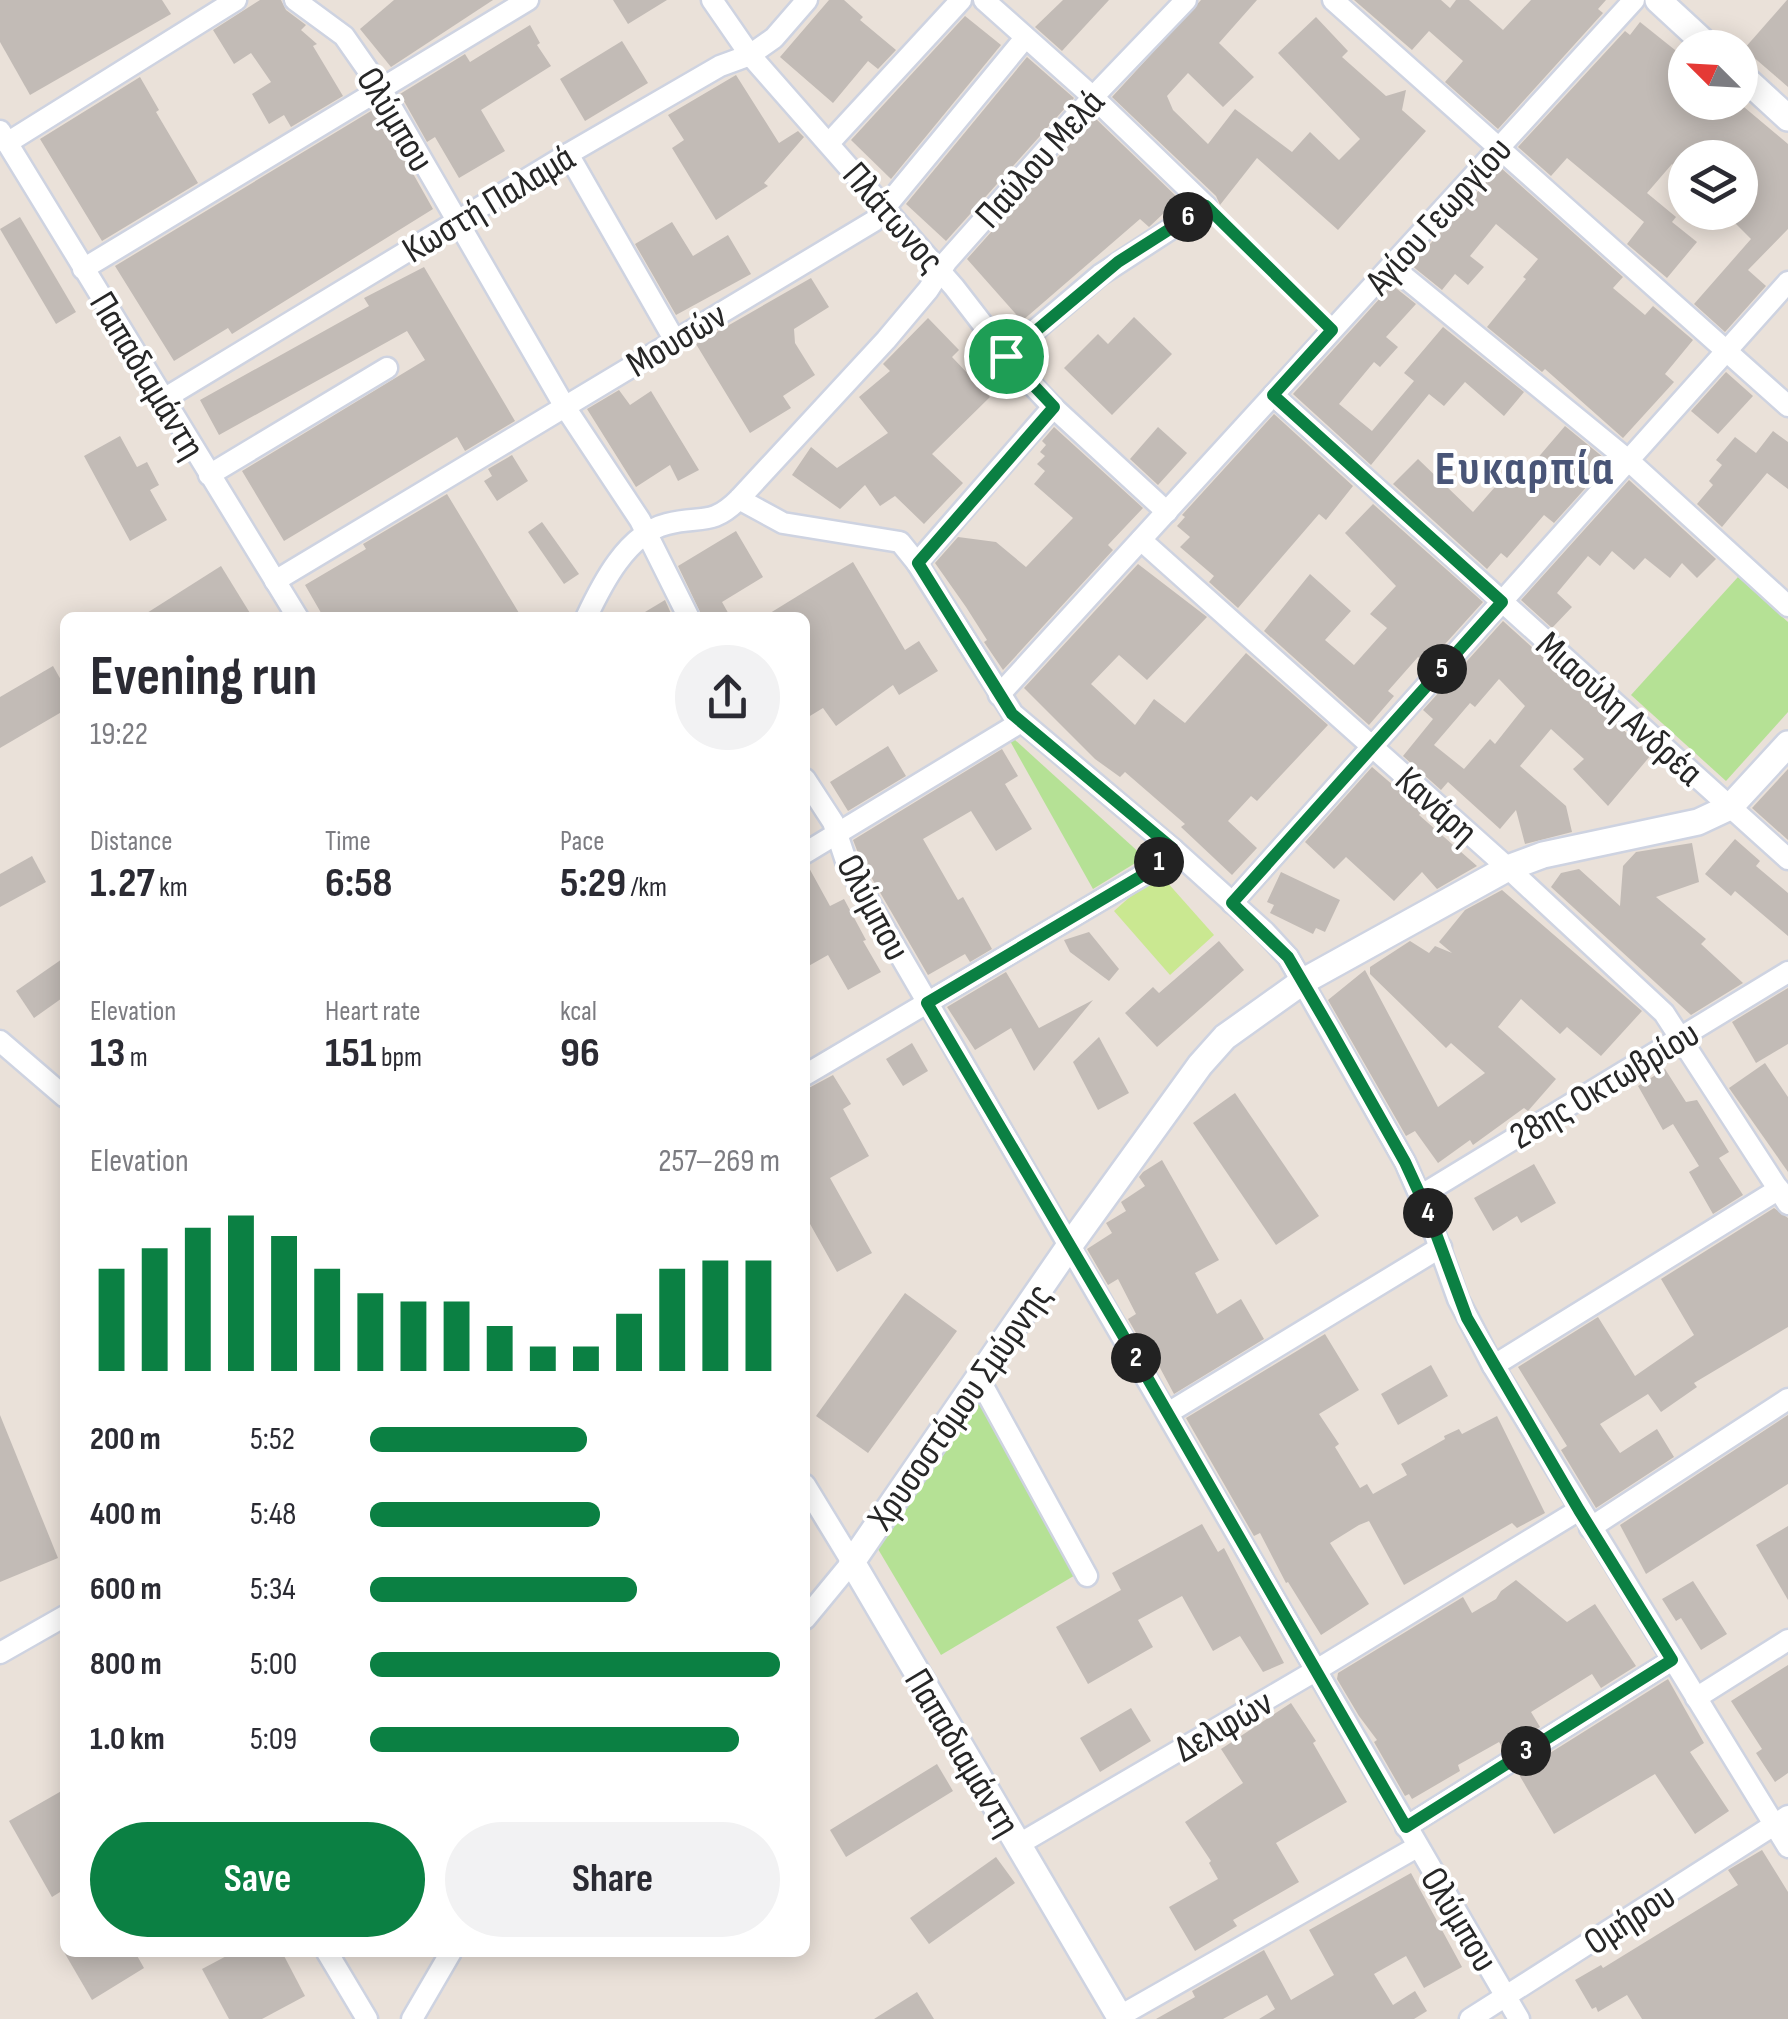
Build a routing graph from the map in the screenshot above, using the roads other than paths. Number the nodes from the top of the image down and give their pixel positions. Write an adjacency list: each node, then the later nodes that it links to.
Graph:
1 (236, 0): 19 (street)
2 (295, 0): 15 (street, Ολύμπου)
3 (528, 0): 15 (street)
4 (712, 0): 14 (street, Πλάτωνος)
5 (806, 0): 14 (street, Κωστή Παλαμά)
6 (961, 0): 20 (street)
7 (984, 0): 13 (street)
8 (1186, 0): 17 (street, Παύλου Μελά)
9 (1332, 0): 21 (street)
10 (1634, 0): 21 (street, Αγίου Γεωργίου)
11 (1658, 0): 12 (street)
12 (1690, 30)
13 (1024, 38): 17 (street); 24 (street, Μουσών)
14 (750, 55): 20 (street, Πλάτωνος); 22 (street, Κωστή Παλαμά)
15 (381, 88): 25 (street, Ολύμπου); 27 (street)
16 (1758, 90): 18 (street)
17 (1093, 96): 23 (street); 28 (street, Παύλου Μελά)
18 (1788, 118)
19 (4, 137): 27 (street, Παπαδιαμάντη)
20 (830, 142): 24 (street, Πλάτωνος)
21 (1499, 147): 26 (street, Αγίου Γεωργίου); 32 (street)
22 (568, 154): 25 (street, Κωστή Παλαμά); 31 (street)
23 (1206, 206): 30 (street); 33 (street)
24 (886, 208): 28 (street, Πλάτωνος); 31 (street, Μουσών)
25 (457, 222): 36 (street, Κωστή Παλαμά); 37 (street, Ολύμπου)
26 (1391, 266): 30 (street, Αγίου Γεωργίου); 40 (street)
27 (83, 269): 36 (street, Παπαδιαμάντη)
28 (939, 270): 33 (street, Πλάτωνος); 42 (street, Παύλου Μελά)
29 (1788, 282): 32 (street)
30 (1332, 330): 35 (street, Αγίου Γεωργίου)
31 (674, 340): 37 (street, Μουσών)
32 (1727, 350): 38 (street); 40 (street)
33 (1006, 356): 39 (street, Πλάτωνος)
34 (387, 368): 41 (street)
35 (1273, 395): 43 (street, Αγίου Γεωργίου); 48 (street, Μιαούλη Ανδρέα)
36 (162, 400): 41 (street, Παπαδιαμάντη)
37 (565, 406): 44 (street, Ολύμπου); 47 (street, Μουσών)
38 (1788, 406)
39 (1054, 407): 43 (street, Πλάτωνος); 46 (street)
40 (1628, 460): 48 (street); 49 (street)
41 (209, 475): 47 (street, Παπαδιαμάντη)
42 (739, 500): 44 (street); 46 (street)
43 (1167, 512): 45 (street, Αγίου Γεωργίου)
44 (647, 534): 51 (street); 52 (street, Ολύμπου)
45 (1142, 540): 53 (street, Αγίου Γεωργίου); 56 (street, Κανάρη)
46 (918, 563): 53 (street)
47 (274, 581): 50 (street, Παπαδιαμάντη)
48 (1502, 602): 56 (street); 58 (street, Μιαούλη Ανδρέα)
49 (1788, 606)
50 (294, 612)
51 (589, 612)
52 (686, 612)
53 (999, 696): 54 (street)
54 (1021, 722): 59 (street); 60 (street)
55 (1788, 744): 58 (street, Χρυσοστόμου Σμύρνης)
56 (1372, 746): 63 (street, Κανάρη); 64 (street)
57 (810, 786): 59 (street, Ολύμπου)
58 (1730, 807): 62 (street, Μιαούλη Ανδρέα); 63 (street, Χρυσοστόμου Σμύρνης)
59 (837, 834): 61 (street); 67 (street, Ολύμπου)
60 (1172, 848): 64 (street); 67 (street)
61 (810, 850)
62 (1788, 858)
63 (1508, 868): 66 (street, Χρυσοστόμου Σμύρνης); 68 (street, Κανάρη)
64 (1232, 903): 66 (street)
65 (1788, 972): 68 (street, 28ης Οκτωβρίου)
66 (1302, 982): 72 (street); 74 (street, Χρυσοστόμου Σμύρνης)
67 (927, 1003): 70 (street); 74 (street, Ολύμπου)
68 (1681, 1036): 72 (street, 28ης Οκτωβρίου); 73 (street, Κανάρη)
69 (0, 1041): 71 (street)
70 (810, 1073)
71 (60, 1094)
72 (1420, 1196): 75 (street)
73 (1784, 1197): 76 (street)
74 (1070, 1246): 77 (street, Χρυσοστόμου Σμύρνης); 79 (street, Ολύμπου)
75 (1440, 1247): 76 (street); 79 (street)
76 (1494, 1366): 81 (street)
77 (978, 1377): 82 (street, Χρυσοστόμου Σμύρνης); 83 (street)
78 (1788, 1399): 81 (street, Δελφών)
79 (1168, 1413): 89 (street, Ολύμπου)
80 (810, 1493): 82 (street, Παπαδιαμάντη)
81 (1585, 1519): 88 (street); 89 (street, Δελφών)
82 (852, 1562): 84 (street, Χρυσοστόμου Σμύρνης); 93 (street, Παπαδιαμάντη)
83 (1086, 1576)
84 (810, 1612)
85 (60, 1619): 87 (street)
86 (1788, 1640): 90 (street)
87 (0, 1653)
88 (1672, 1660): 90 (street); 92 (street)
89 (1315, 1671): 92 (street, Ολύμπου); 93 (street, Δελφών)
90 (1696, 1698): 91 (street)
91 (1781, 1820): 95 (street); 98 (street, Ομήρου)
92 (1406, 1827): 94 (street, Ολύμπου)
93 (1018, 1844): 99 (street, Παπαδιαμάντη)
94 (1417, 1847): 98 (street, Ολύμπου); 99 (street)
95 (1788, 1847)
96 (331, 1957): 100 (street)
97 (448, 1957): 101 (street)
98 (1506, 1996): 102 (street, Ομήρου); 103 (street, Ολύμπου)
99 (1120, 2018)
100 (368, 2019)
101 (412, 2019)
102 (1470, 2019)
103 (1519, 2019)

